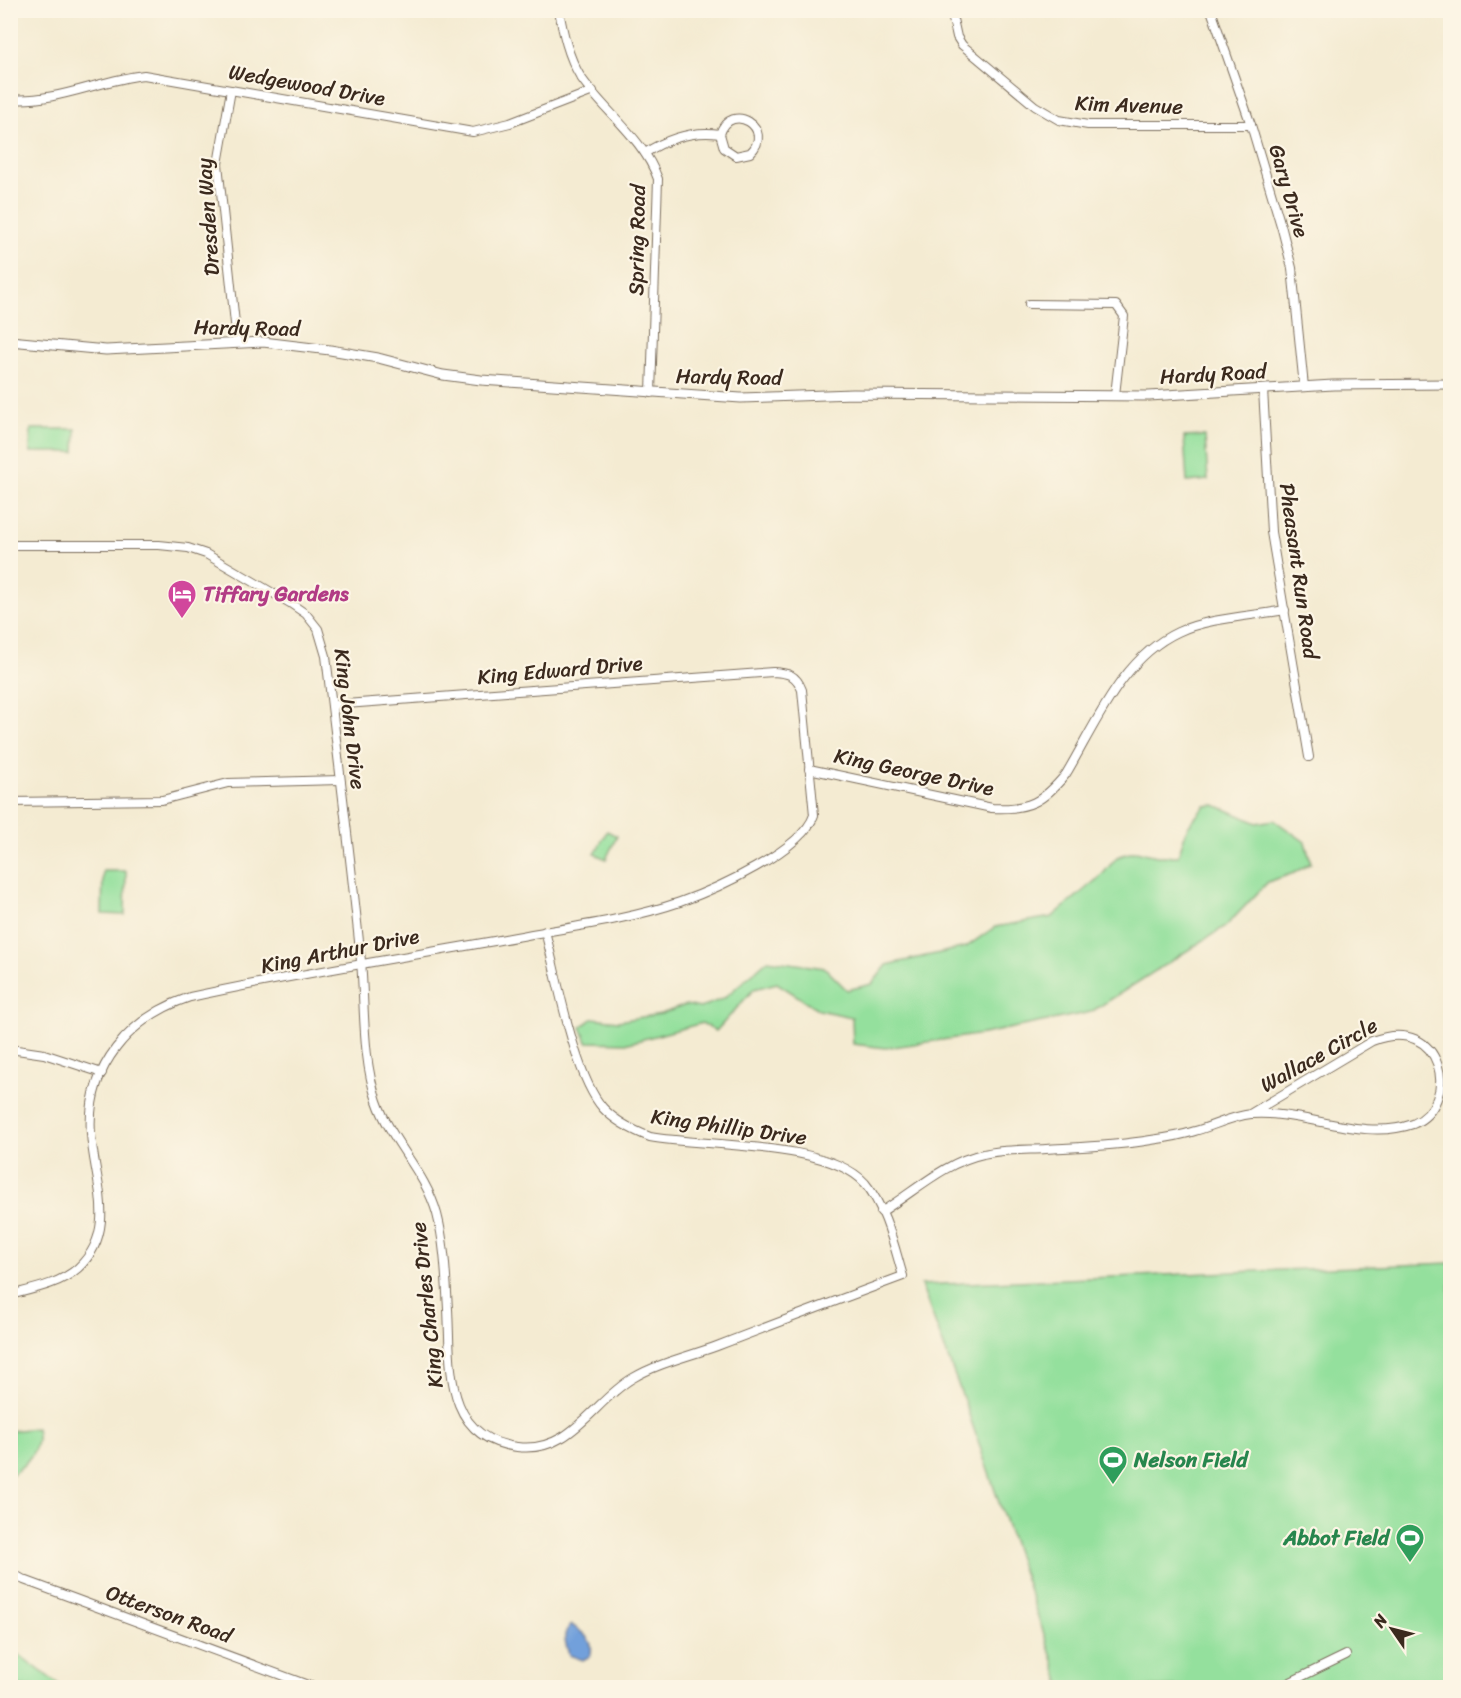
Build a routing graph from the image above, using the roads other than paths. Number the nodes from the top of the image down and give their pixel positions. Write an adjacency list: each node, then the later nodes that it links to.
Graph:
1 (559, 10): 5 (street, Spring Road)
2 (951, 10): 7 (street, Kim Avenue)
3 (1211, 10): 7 (street, Gary Drive)
4 (231, 90): 5 (street, Wedgewood Drive); 6 (street, Wedgewood Drive); 12 (street, Dresden Way)
5 (592, 91): 9 (street, Spring Road)
6 (10, 99)
7 (1251, 125): 14 (street, Gary Drive)
8 (720, 134): 8 (street); 9 (street)
9 (645, 153): 16 (street, Spring Road)
10 (1029, 304): 17 (street)
11 (10, 341): 12 (street, Hardy Road)
12 (237, 342): 16 (street, Hardy Road)
13 (1450, 384): 14 (street, Hardy Road)
14 (1304, 387): 15 (street, Hardy Road)
15 (1263, 389): 17 (street, Hardy Road); 19 (street, Pheasant Run Road)
16 (651, 393): 17 (street, Hardy Road)
17 (1115, 395)
18 (10, 545): 21 (street, King John Drive)
19 (1285, 610): 22 (street, Pheasant Run Road); 23 (street, King George Drive)
20 (791, 673): 21 (street, King Edward Drive); 23 (street, King Arthur Drive)
21 (332, 705): 24 (street, King John Drive)
22 (1309, 757)
23 (809, 769): 26 (street, King Arthur Drive)
24 (340, 780): 25 (street); 27 (street, King John Drive)
25 (10, 802)
26 (545, 931): 27 (street, King Arthur Drive); 31 (street, King Phillip Drive)
27 (361, 965): 29 (street, King Arthur Drive); 32 (street, King Charles Drive)
28 (10, 1049): 29 (street)
29 (102, 1073): 33 (street, King Arthur Drive)
30 (1250, 1114): 30 (street, Wallace Circle); 31 (street, Wallace Circle)
31 (881, 1212): 32 (street, King Phillip Drive)
32 (903, 1276)
33 (10, 1295)
34 (10, 1572): 36 (street, Otterson Road)
35 (1346, 1655): 37 (street)
36 (316, 1688)
37 (1278, 1688)

